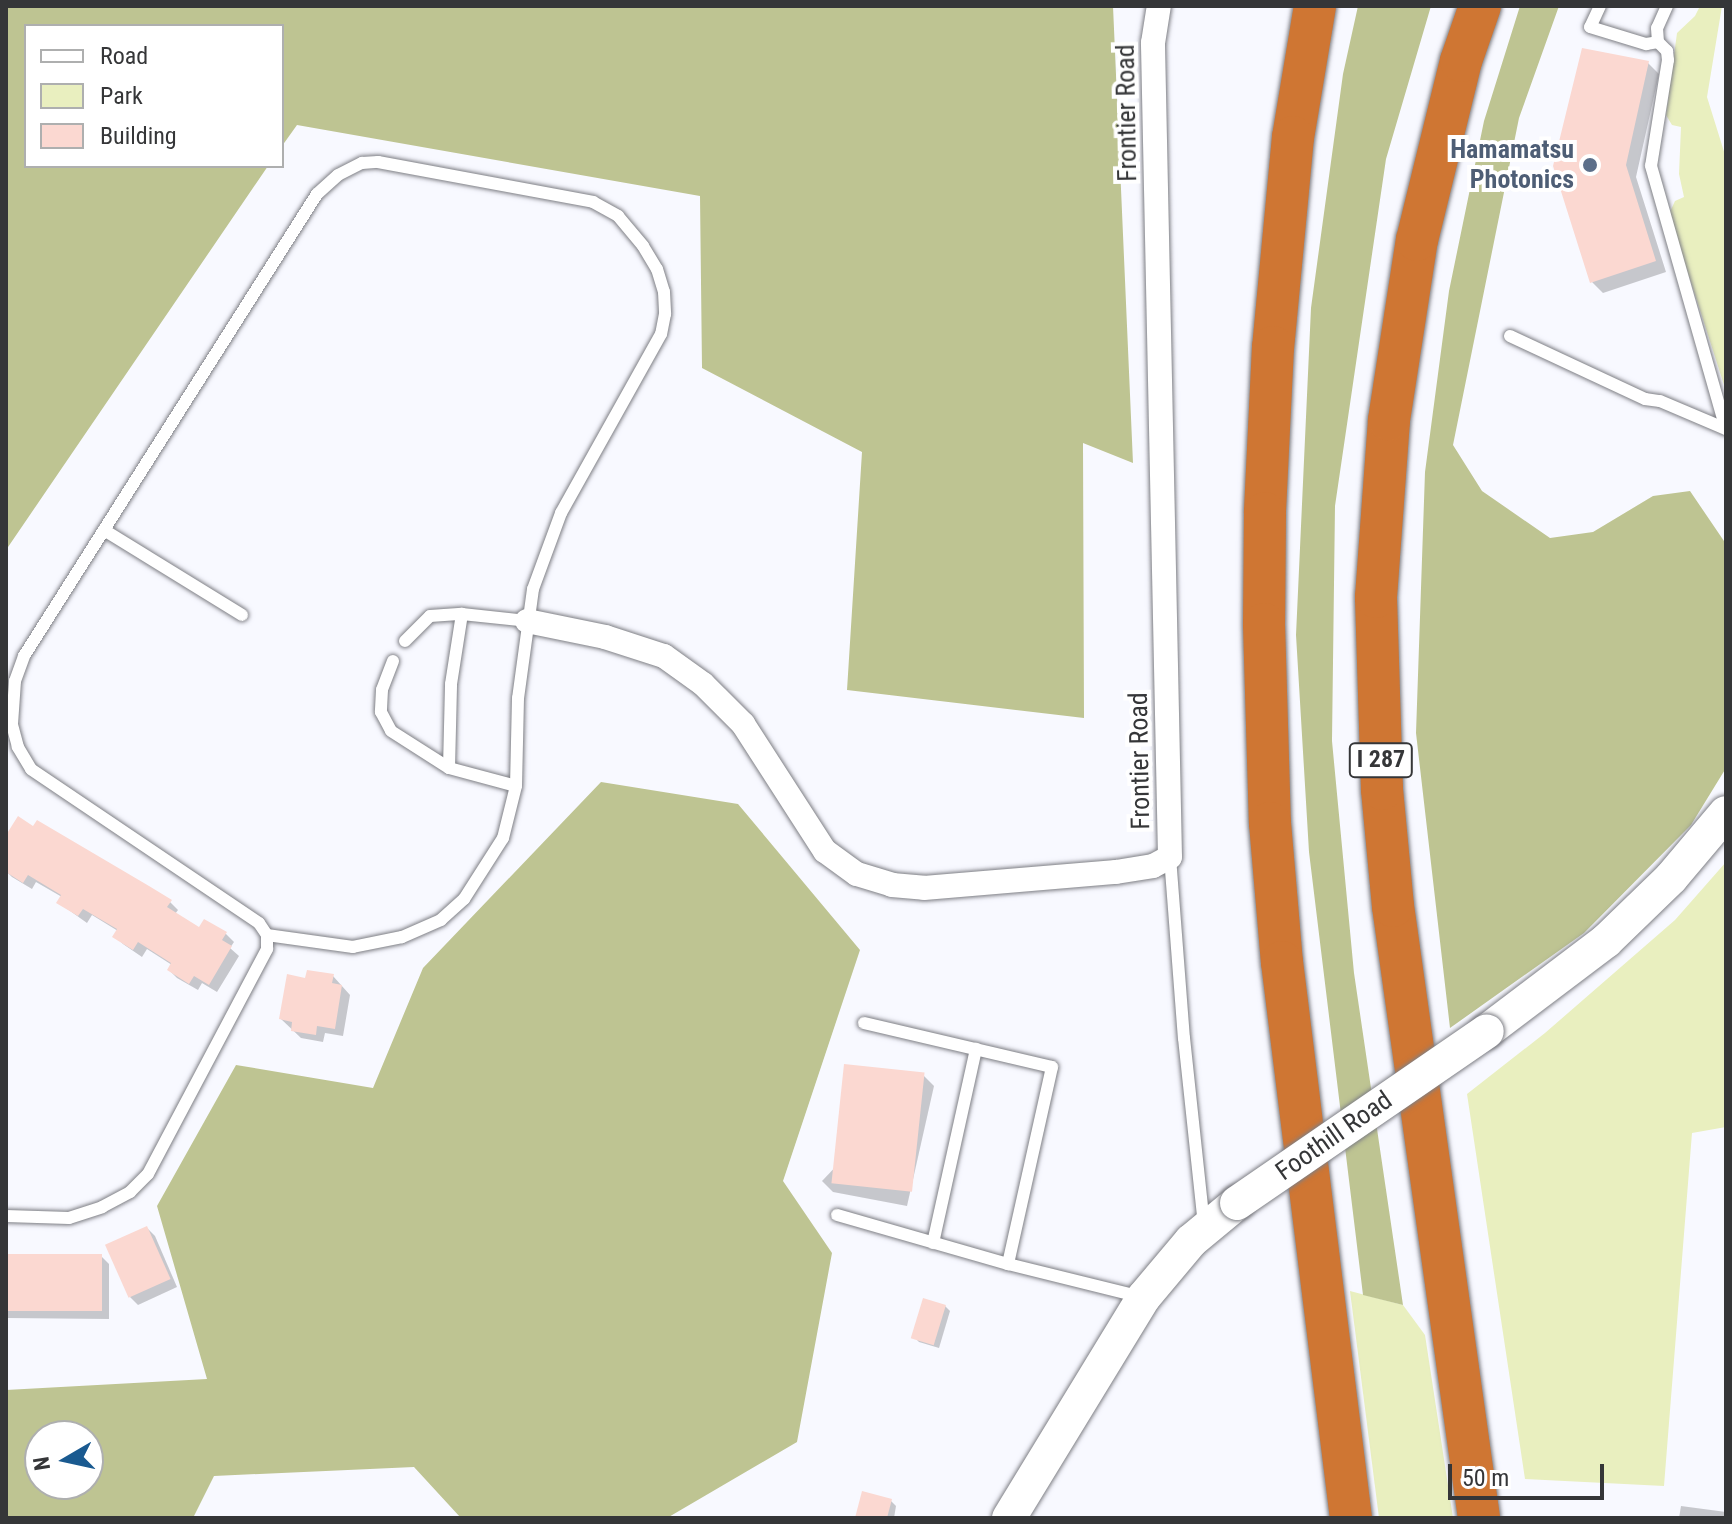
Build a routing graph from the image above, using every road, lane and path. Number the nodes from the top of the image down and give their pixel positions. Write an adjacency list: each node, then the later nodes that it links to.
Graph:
1 (1159, 6): 18 (street, Frontier Road)
2 (1315, 6): 29 (highway)
3 (1480, 6): 30 (highway, I 287)
4 (1600, 6): 6 (lane)
5 (1667, 6): 6 (lane)
6 (1658, 42): 8 (lane)
7 (1510, 336): 8 (lane)
8 (1726, 429)
9 (104, 530): 11 (lane); 12 (lane); 19 (lane)
10 (462, 614): 12 (lane); 13 (lane); 15 (lane)
11 (242, 615)
12 (527, 621): 16 (lane); 18 (street, Frontier Road)
13 (405, 641)
14 (393, 661): 15 (lane)
15 (449, 768): 16 (lane)
16 (516, 786): 19 (lane)
17 (1726, 813): 24 (street, Foothill Road, bridge)
18 (1170, 857): 24 (lane)
19 (267, 935): 23 (lane)
20 (864, 1023): 21 (lane)
21 (976, 1049): 25 (lane); 26 (lane)
22 (837, 1215): 25 (lane)
23 (6, 1216)
24 (1204, 1228): 27 (street, Foothill Road)
25 (933, 1243): 26 (lane)
26 (1008, 1264): 27 (lane)
27 (1144, 1297): 28 (street, Foothill Road)
28 (1009, 1518)
29 (1351, 1518)
30 (1479, 1518)

